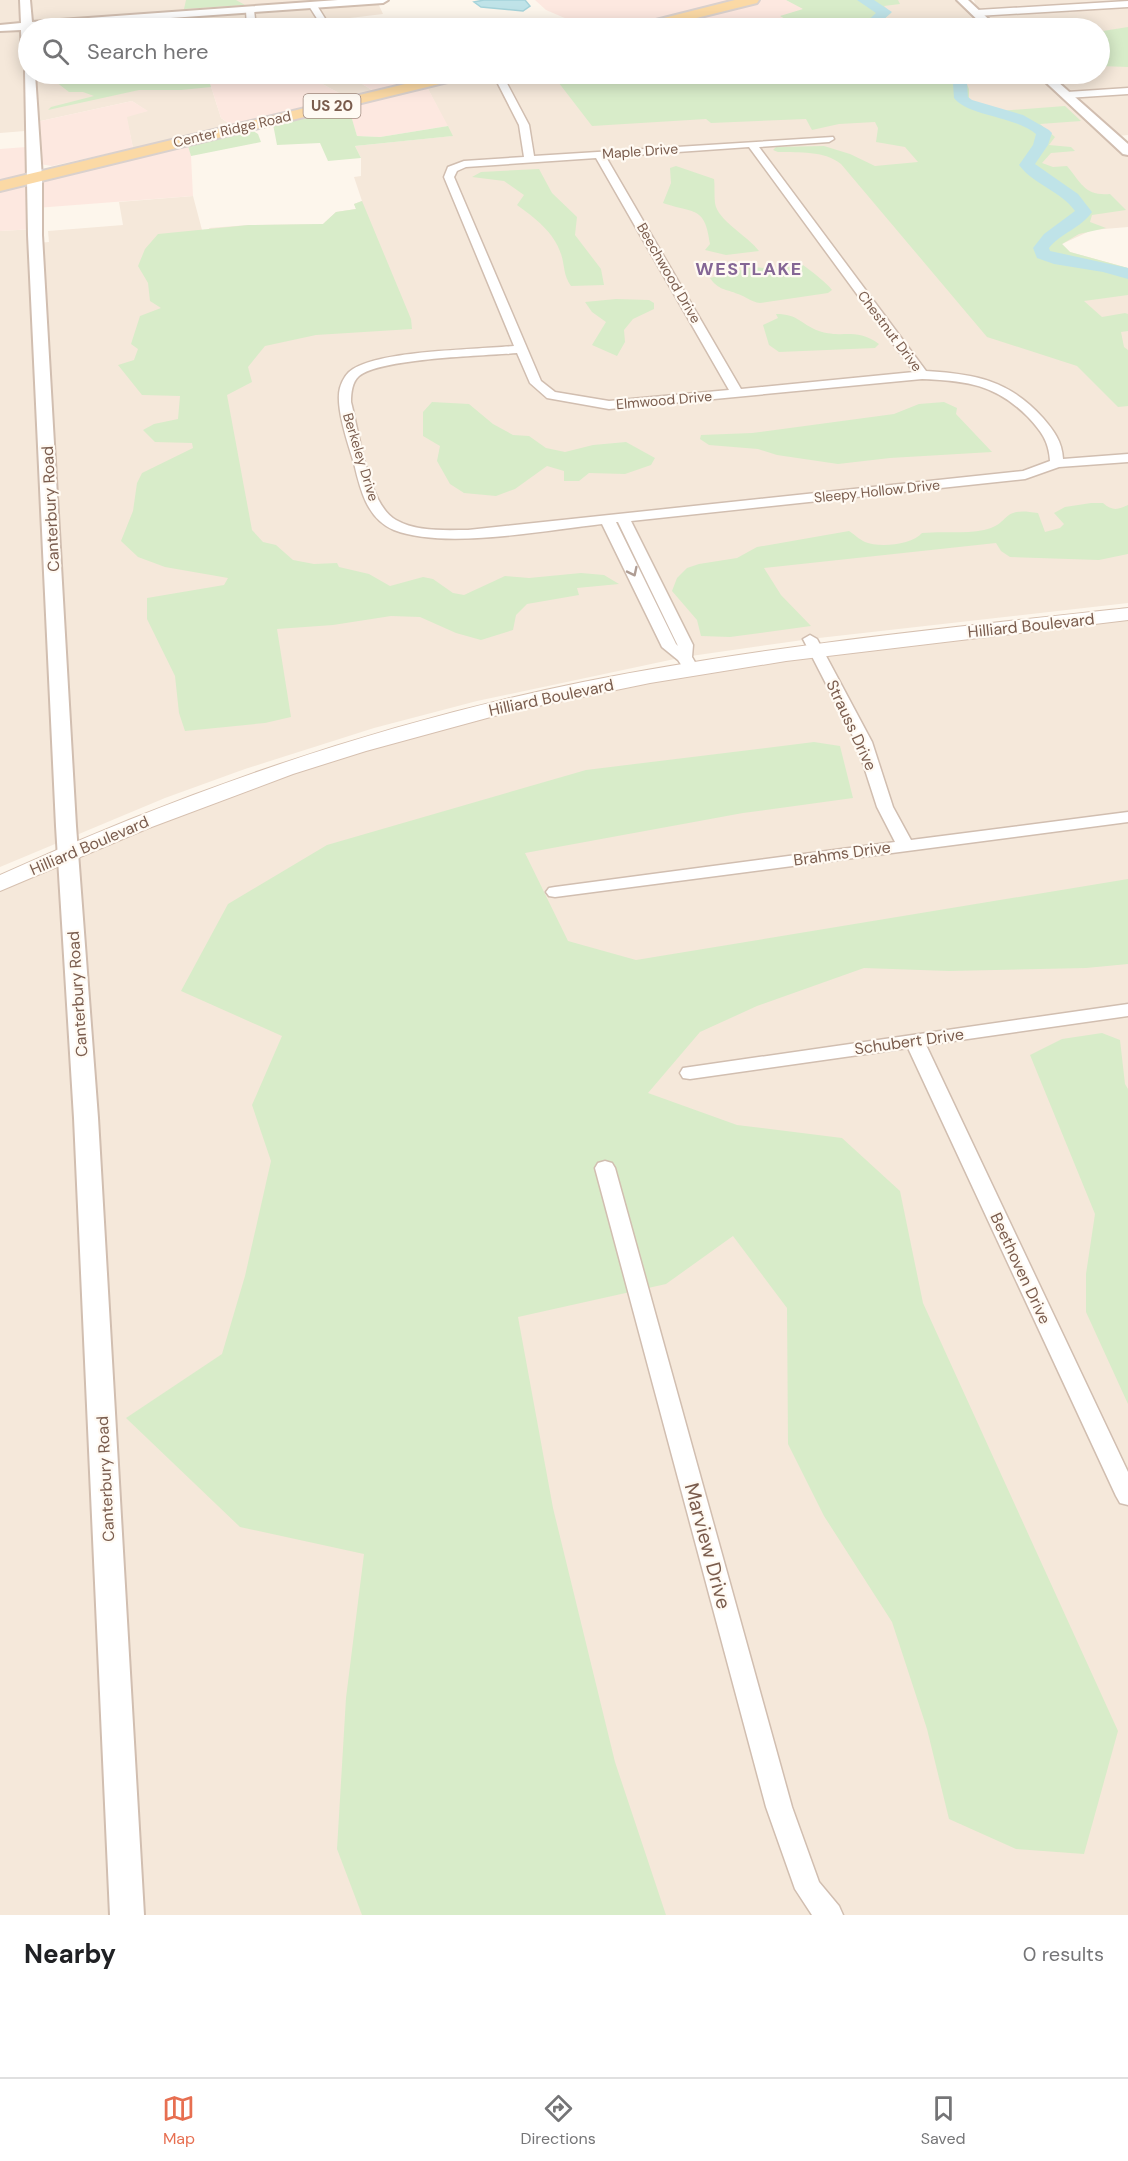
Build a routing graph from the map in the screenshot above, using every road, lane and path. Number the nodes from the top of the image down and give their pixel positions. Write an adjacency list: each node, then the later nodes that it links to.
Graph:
1 (25, 0): 9 (street)
2 (383, 0): 6 (street)
3 (752, 0): 13 (main road)
4 (962, 0): 8 (street)
5 (1128, 4): 8 (street)
6 (313, 6): 7 (street); 12 (street)
7 (250, 10): 10 (street); 11 (street)
8 (977, 13): 14 (street)
9 (26, 18)
10 (138, 18)
11 (251, 18)
12 (321, 18)
13 (681, 18)
14 (982, 18)
15 (18, 27): 16 (street)
16 (0, 28)
17 (30, 84): 29 (street, Canterbury Road)
18 (423, 84): 29 (main road, Center Ridge Road / US 20)
19 (503, 84): 27 (street)
20 (1054, 84): 22 (street)
21 (1128, 91): 22 (street)
22 (1067, 95): 25 (street)
23 (829, 139): 24 (street, Maple Drive)
24 (752, 144): 26 (street, Maple Drive); 32 (street, Chestnut Drive)
25 (1128, 151)
26 (599, 154): 27 (street, Maple Drive); 33 (street, Beechwood Drive)
27 (529, 158): 28 (street, Maple Drive)
28 (452, 169): 31 (street, Elmwood Drive)
29 (35, 178): 30 (main road, Center Ridge Road / US 20); 44 (street, Canterbury Road)
30 (0, 186)
31 (520, 349): 33 (street, Elmwood Drive); 37 (street, Berkeley Drive)
32 (922, 375): 33 (street, Elmwood Drive); 35 (street, Chestnut Drive)
33 (737, 393)
34 (1128, 458): 35 (street, Sleepy Hollow Drive)
35 (1057, 463): 36 (street, Sleepy Hollow Drive)
36 (623, 518): 37 (street, Berkeley Drive); 41 (street)
37 (607, 519): 41 (street, one-way to 41)
38 (1128, 603): 40 (main road, Hilliard Boulevard)
39 (1128, 614): 40 (main road, Hilliard Boulevard)
40 (813, 645): 41 (main road, Hilliard Boulevard); 43 (street, Strauss Drive)
41 (688, 663): 44 (main road, Hilliard Boulevard)
42 (1128, 817): 43 (street, Brahms Drive)
43 (905, 845): 47 (street, Brahms Drive)
44 (67, 846): 45 (main road, Hilliard Boulevard); 46 (main road, Hilliard Boulevard); 53 (street, Canterbury Road)
45 (0, 867)
46 (0, 884)
47 (555, 892)
48 (1128, 1010): 49 (street, Schubert Drive)
49 (914, 1040): 50 (street, Schubert Drive); 52 (street, Beethoven Drive)
50 (690, 1073)
51 (605, 1168): 54 (street, Marview Drive)
52 (1128, 1496)
53 (127, 1915)
54 (829, 1915)

